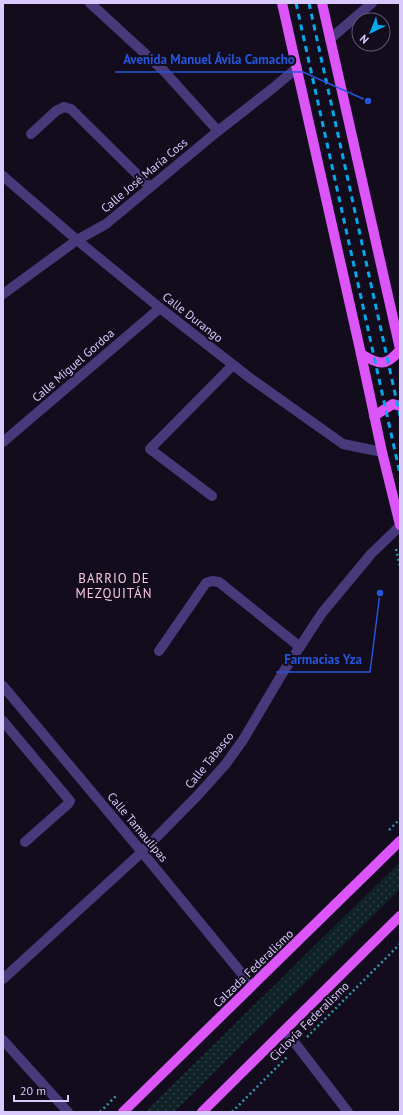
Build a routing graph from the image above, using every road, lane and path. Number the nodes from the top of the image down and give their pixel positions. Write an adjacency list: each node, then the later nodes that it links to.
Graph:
1 (90, 3): 7 (street)
2 (282, 3): 6 (main road)
3 (322, 3): 5 (main road)
4 (372, 3): 5 (street)
5 (330, 39): 14 (main road)
6 (297, 68): 7 (street, Calle José María Coss); 15 (main road)
7 (218, 130): 10 (street, Calle José María Coss)
8 (32, 134): 10 (street)
9 (3, 176): 11 (street, Calle Durango)
10 (150, 187): 11 (street, Calle José María Coss)
11 (77, 240): 12 (street, Calle José María Coss); 13 (street, Calle Durango)
12 (3, 294)
13 (160, 308): 16 (street, Calle Durango); 19 (street, Calle Miguel Gordoa)
14 (400, 349): 15 (main road)
15 (361, 354): 18 (main road)
16 (233, 365): 20 (street, Calle Durango); 21 (street)
17 (400, 406): 18 (main road)
18 (374, 416): 20 (main road)
19 (3, 442)
20 (382, 452): 22 (main road)
21 (212, 496)
22 (400, 525): 23 (street, Calle Tabasco)
23 (300, 647): 24 (street); 29 (street, Calle Tabasco)
24 (159, 651)
25 (3, 686): 29 (street, Calle Tamaulipas)
26 (3, 721): 28 (street)
27 (400, 841): 33 (main road, Calzada Federalismo)
28 (25, 842)
29 (142, 852): 32 (street, Calle Tabasco); 33 (street, Calle Tamaulipas)
30 (400, 916): 34 (main road)
31 (400, 944): 36 (path, Ciclovía Federalismo)
32 (3, 979)
33 (252, 986): 38 (main road, Calzada Federalismo)
34 (284, 1030): 36 (street); 39 (main road)
35 (3, 1040): 37 (street)
36 (297, 1046): 40 (path, Ciclovía Federalismo); 41 (street)
37 (68, 1112)
38 (123, 1112)
39 (202, 1112)
40 (232, 1112)
41 (348, 1112)

